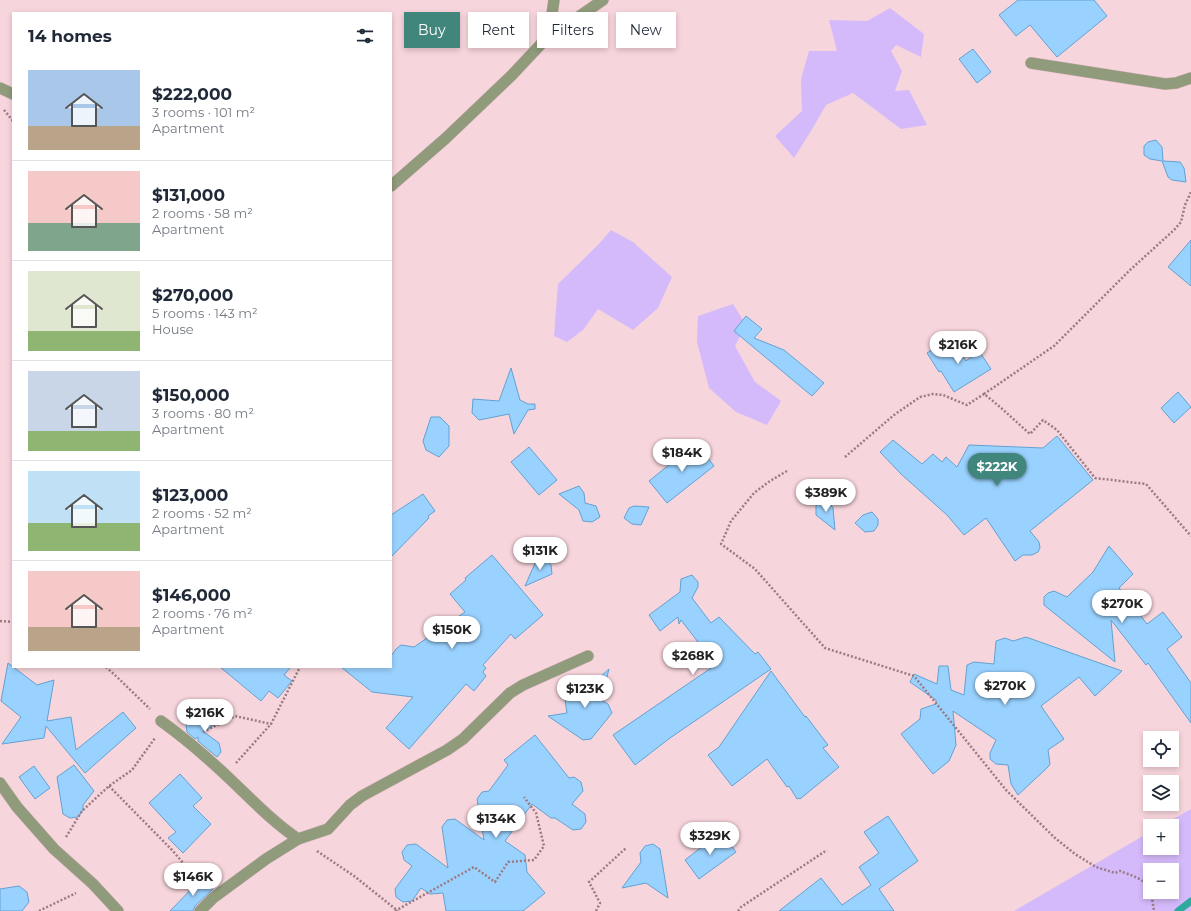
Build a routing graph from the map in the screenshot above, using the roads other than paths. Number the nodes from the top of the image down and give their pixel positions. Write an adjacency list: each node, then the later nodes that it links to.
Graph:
1 (554, 0): 3 (street)
2 (603, 0): 4 (street)
3 (552, 12)
4 (586, 12)
5 (537, 48): 10 (street)
6 (1031, 63): 7 (street)
7 (1191, 78)
8 (0, 88): 9 (street)
9 (12, 94)
10 (392, 185)
11 (588, 656): 14 (street)
12 (161, 721): 14 (street)
13 (0, 783): 15 (street)
14 (298, 839): 16 (street)
15 (118, 911)
16 (200, 911)

